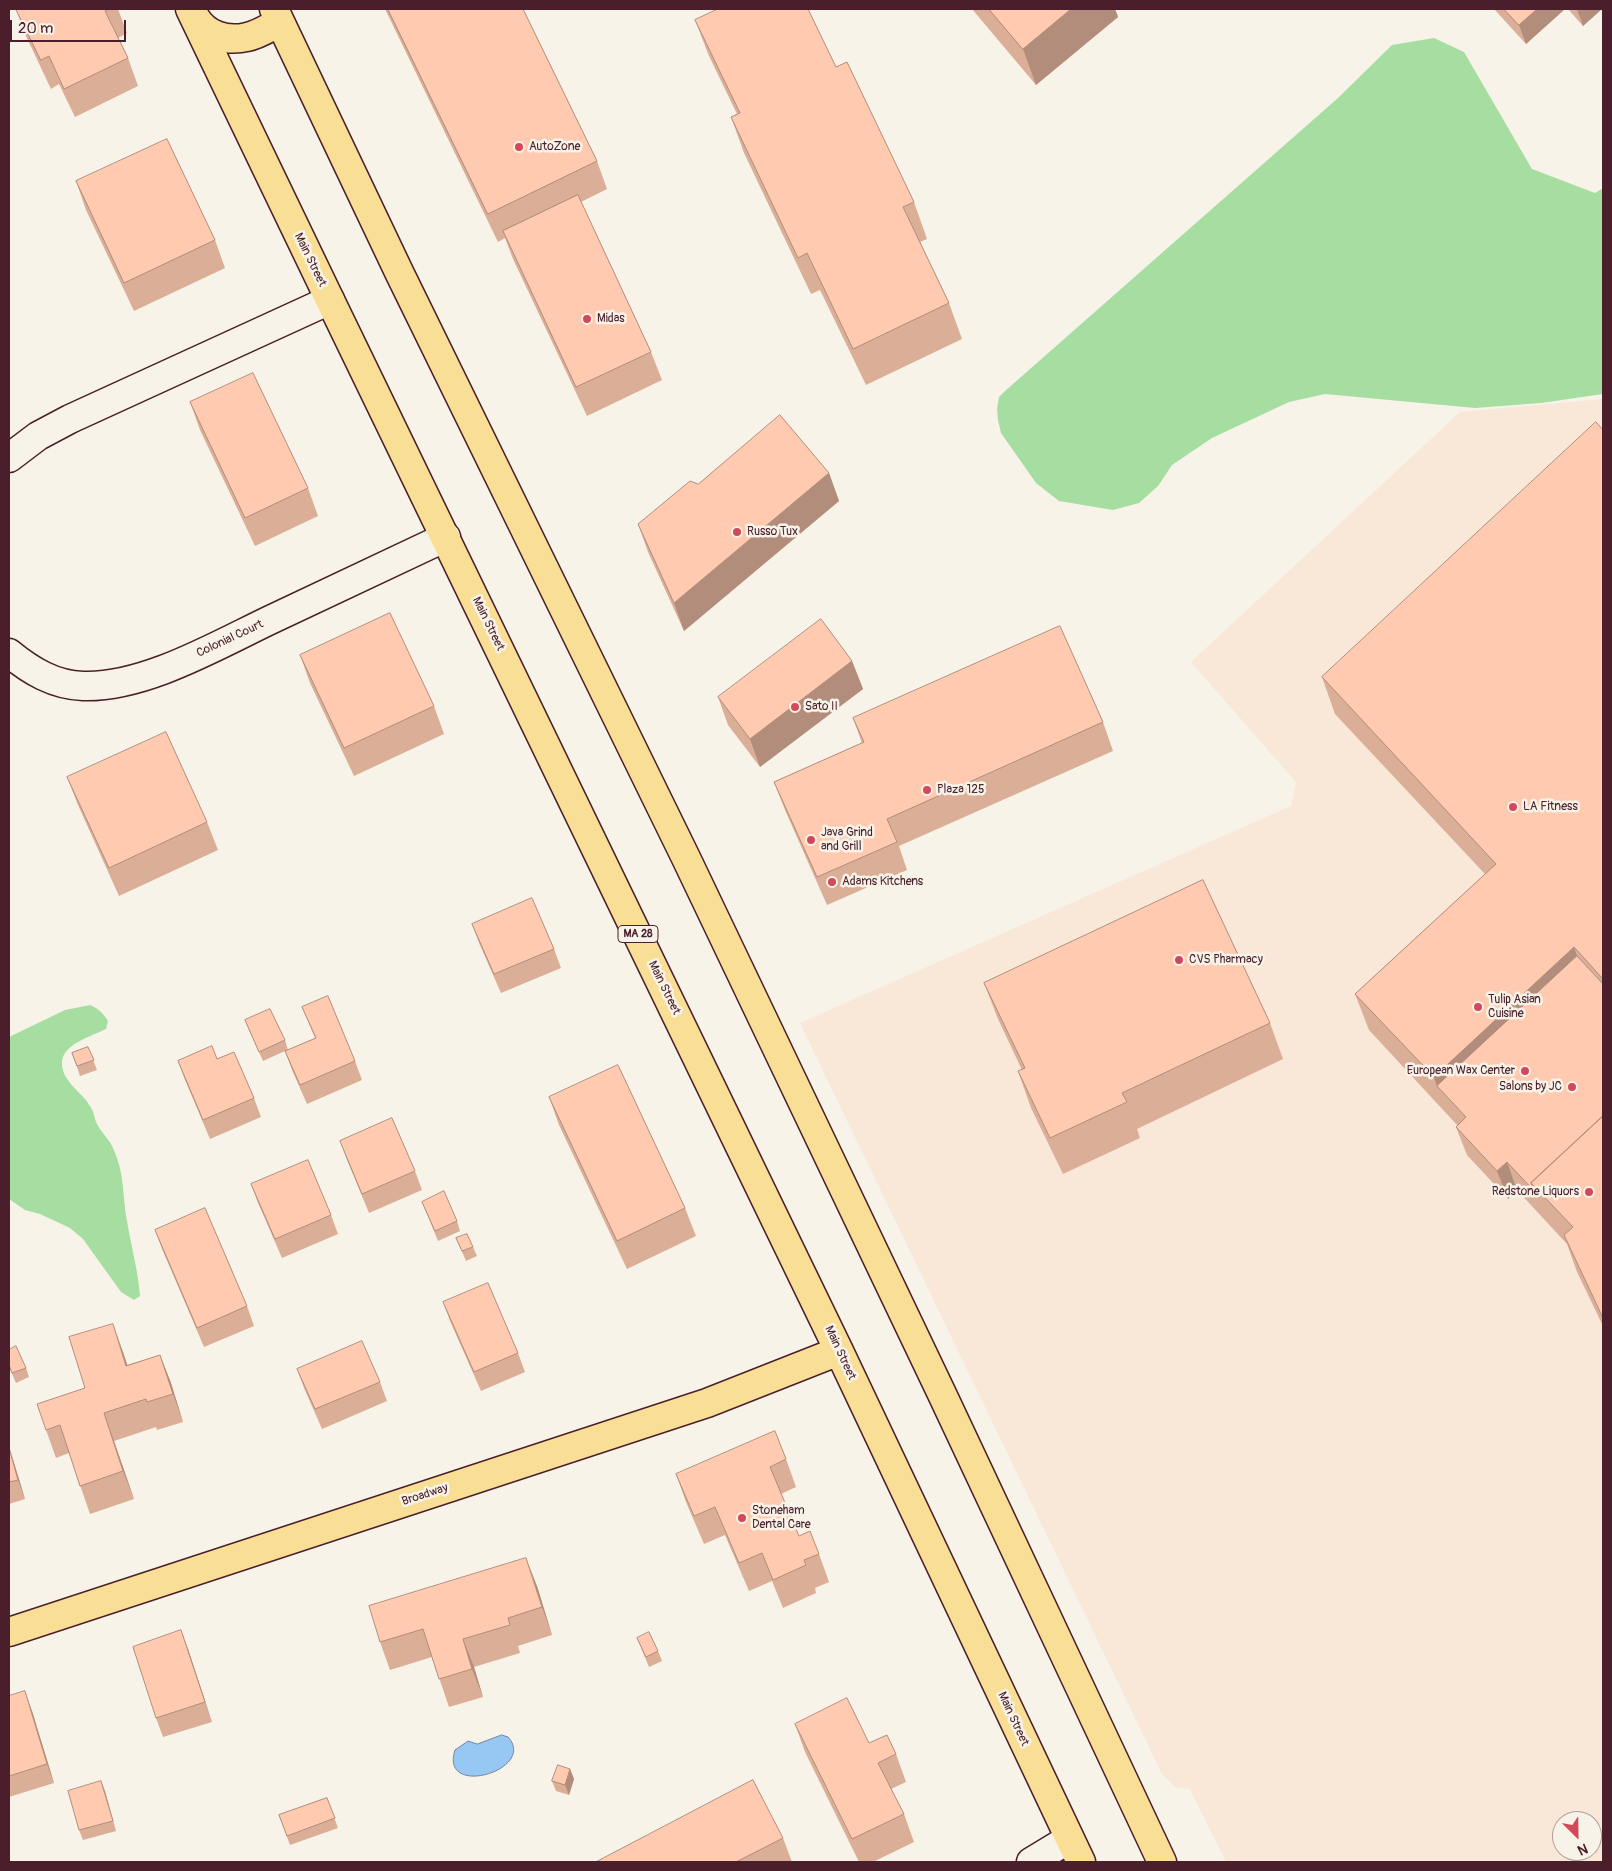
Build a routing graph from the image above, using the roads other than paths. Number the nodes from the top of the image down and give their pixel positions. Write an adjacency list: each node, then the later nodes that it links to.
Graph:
1 (190, 9): 2 (main road); 3 (main road, Main Street / MA 28)
2 (277, 15): 11 (main road)
3 (330, 300): 4 (street); 5 (main road, Main Street / MA 28)
4 (9, 458)
5 (446, 537): 6 (street, Colonial Court); 7 (main road, Main Street / MA 28)
6 (9, 653)
7 (839, 1351): 8 (main road, Broadway); 9 (main road, Main Street / MA 28)
8 (9, 1632)
9 (1075, 1851): 10 (street)
10 (1031, 1862)
11 (1162, 1862)

